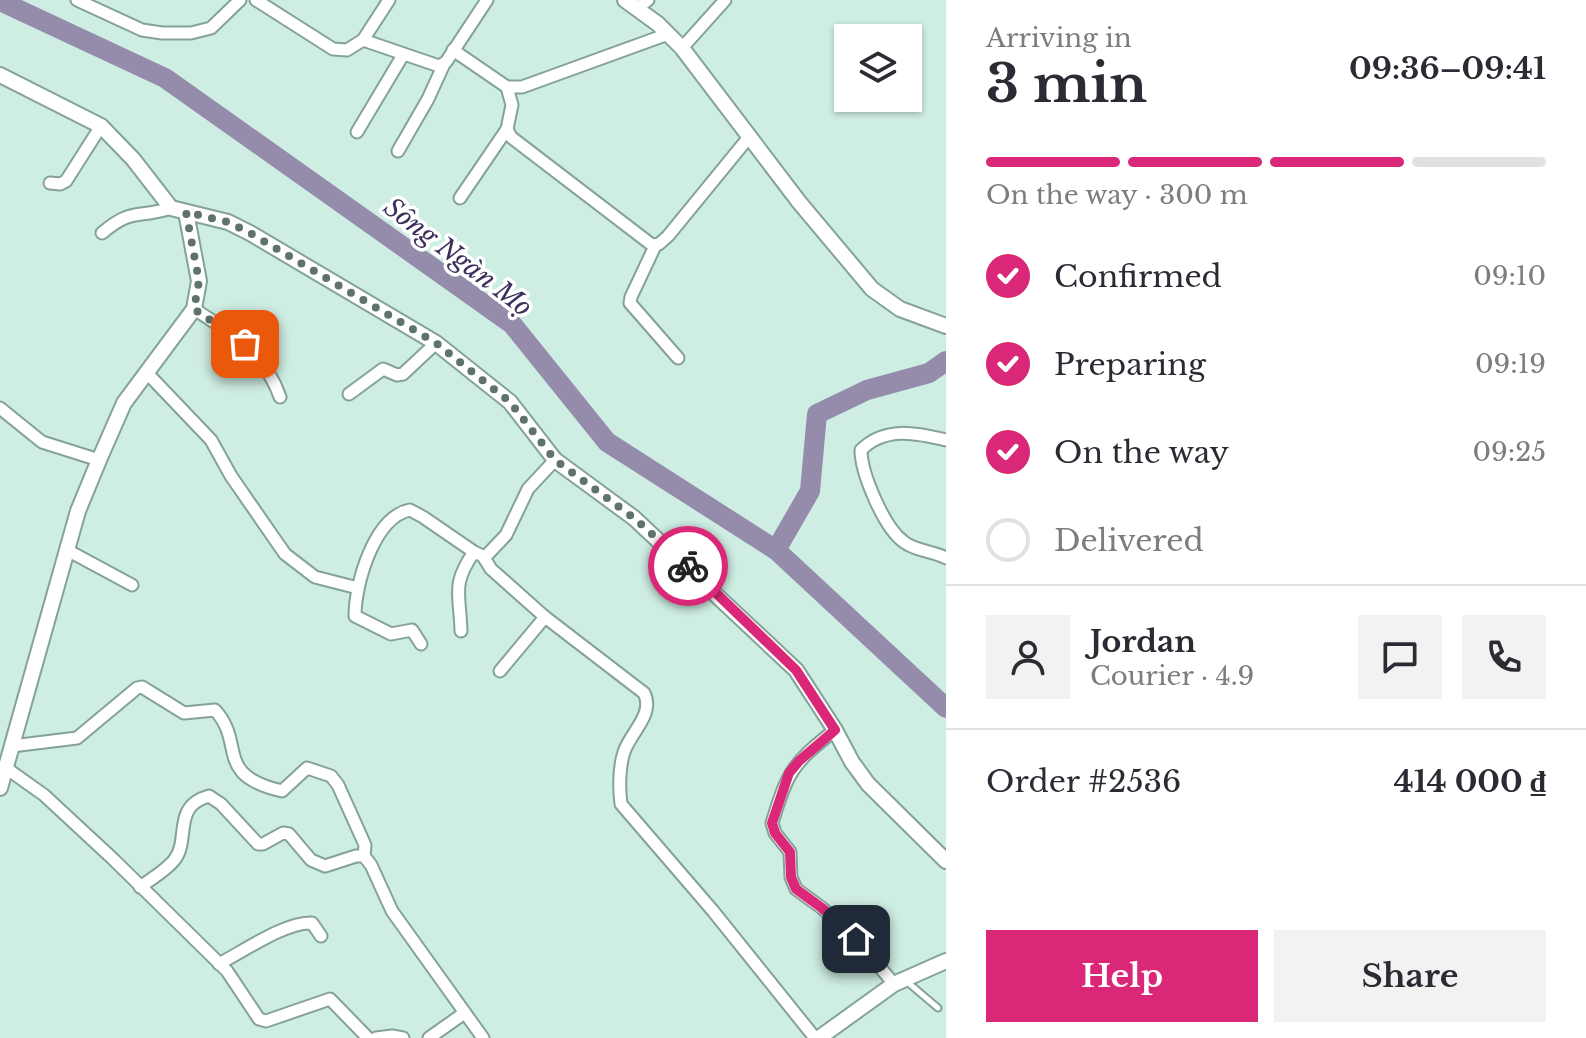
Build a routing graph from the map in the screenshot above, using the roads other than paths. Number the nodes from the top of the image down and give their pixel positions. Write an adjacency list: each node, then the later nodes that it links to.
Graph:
1 (77, 0): 8 (street)
2 (240, 0): 8 (street)
3 (256, 0): 10 (street)
4 (389, 0): 10 (street)
5 (487, 0): 12 (street)
6 (725, 0): 11 (street)
7 (637, 3): 9 (street)
8 (103, 5)
9 (668, 34): 11 (street); 16 (street)
10 (363, 40): 13 (street)
11 (682, 48): 20 (street)
12 (453, 50): 14 (street); 16 (street)
13 (403, 55): 14 (street); 19 (street)
14 (444, 64): 21 (street)
15 (0, 75): 17 (street)
16 (507, 87): 18 (street)
17 (101, 126): 22 (street); 24 (street)
18 (507, 129): 23 (street); 27 (street)
19 (357, 132)
20 (749, 137): 27 (street); 29 (street)
21 (398, 151)
22 (50, 183)
23 (460, 198)
24 (171, 208): 25 (street); 26 (street)
25 (186, 212): 28 (street); 30 (street)
26 (102, 233)
27 (655, 246): 31 (street)
28 (194, 309): 32 (street); 34 (street)
29 (946, 326)
30 (436, 343): 33 (street); 38 (street)
31 (678, 358)
32 (148, 374): 37 (street); 43 (street)
33 (349, 394)
34 (280, 397)
35 (0, 408): 37 (street)
36 (946, 440): 41 (street)
37 (99, 460): 39 (street)
38 (555, 460): 40 (street); 48 (street)
39 (67, 550): 42 (street); 49 (street)
40 (479, 554): 43 (street); 44 (street); 45 (street)
41 (946, 558)
42 (132, 585)
43 (358, 588): 46 (street)
44 (545, 617): 47 (street); 66 (street)
45 (461, 631)
46 (421, 644)
47 (500, 671)
48 (835, 730): 53 (street); 58 (street)
49 (12, 746): 50 (street); 52 (street)
50 (6, 768): 51 (street); 54 (street)
51 (0, 788)
52 (364, 856): 54 (street); 60 (street)
53 (946, 861)
54 (140, 887): 57 (street)
55 (321, 936): 57 (street)
56 (946, 961): 58 (street)
57 (219, 964): 61 (street)
58 (899, 982): 59 (lane); 66 (street)
59 (938, 1008)
60 (463, 1014): 64 (street); 65 (street)
61 (368, 1038)
62 (376, 1038): 63 (street)
63 (403, 1038)
64 (429, 1038)
65 (483, 1038)
66 (817, 1038)

